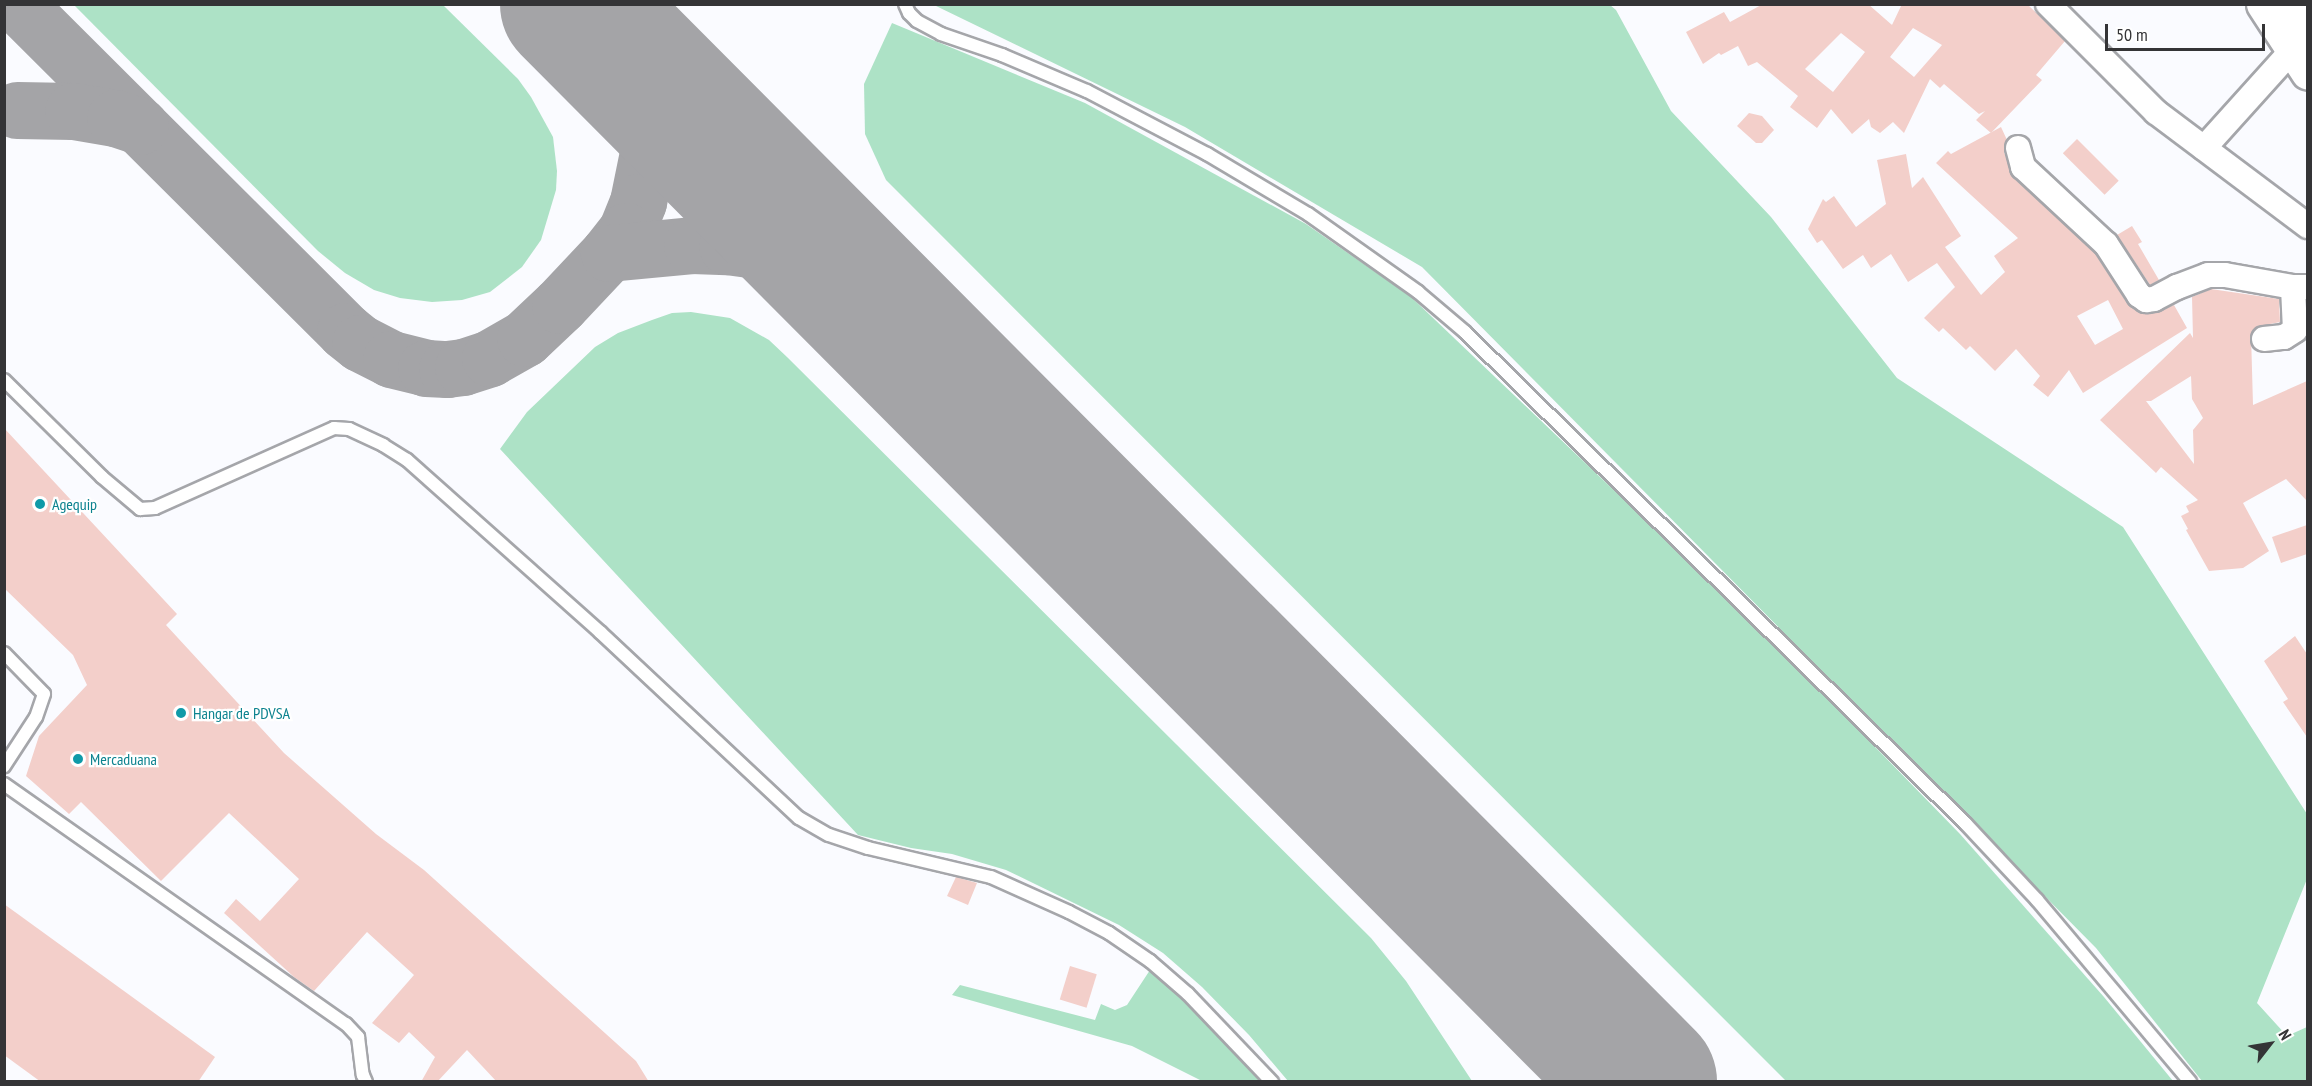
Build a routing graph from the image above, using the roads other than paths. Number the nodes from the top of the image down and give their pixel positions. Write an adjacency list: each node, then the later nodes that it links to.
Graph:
1 (905, 4): 18 (lane)
2 (2048, 4): 8 (street)
3 (2263, 4): 6 (street)
4 (2299, 4): 5 (street)
5 (2307, 18)
6 (2303, 53): 8 (street)
7 (2018, 148): 10 (street)
8 (2204, 148): 9 (street)
9 (2307, 226)
10 (2300, 287): 11 (street)
11 (2264, 339)
12 (4, 380): 17 (lane)
13 (4, 653): 14 (lane)
14 (4, 766)
15 (4, 784): 16 (lane)
16 (366, 1082)
17 (1272, 1082)
18 (2190, 1082)

